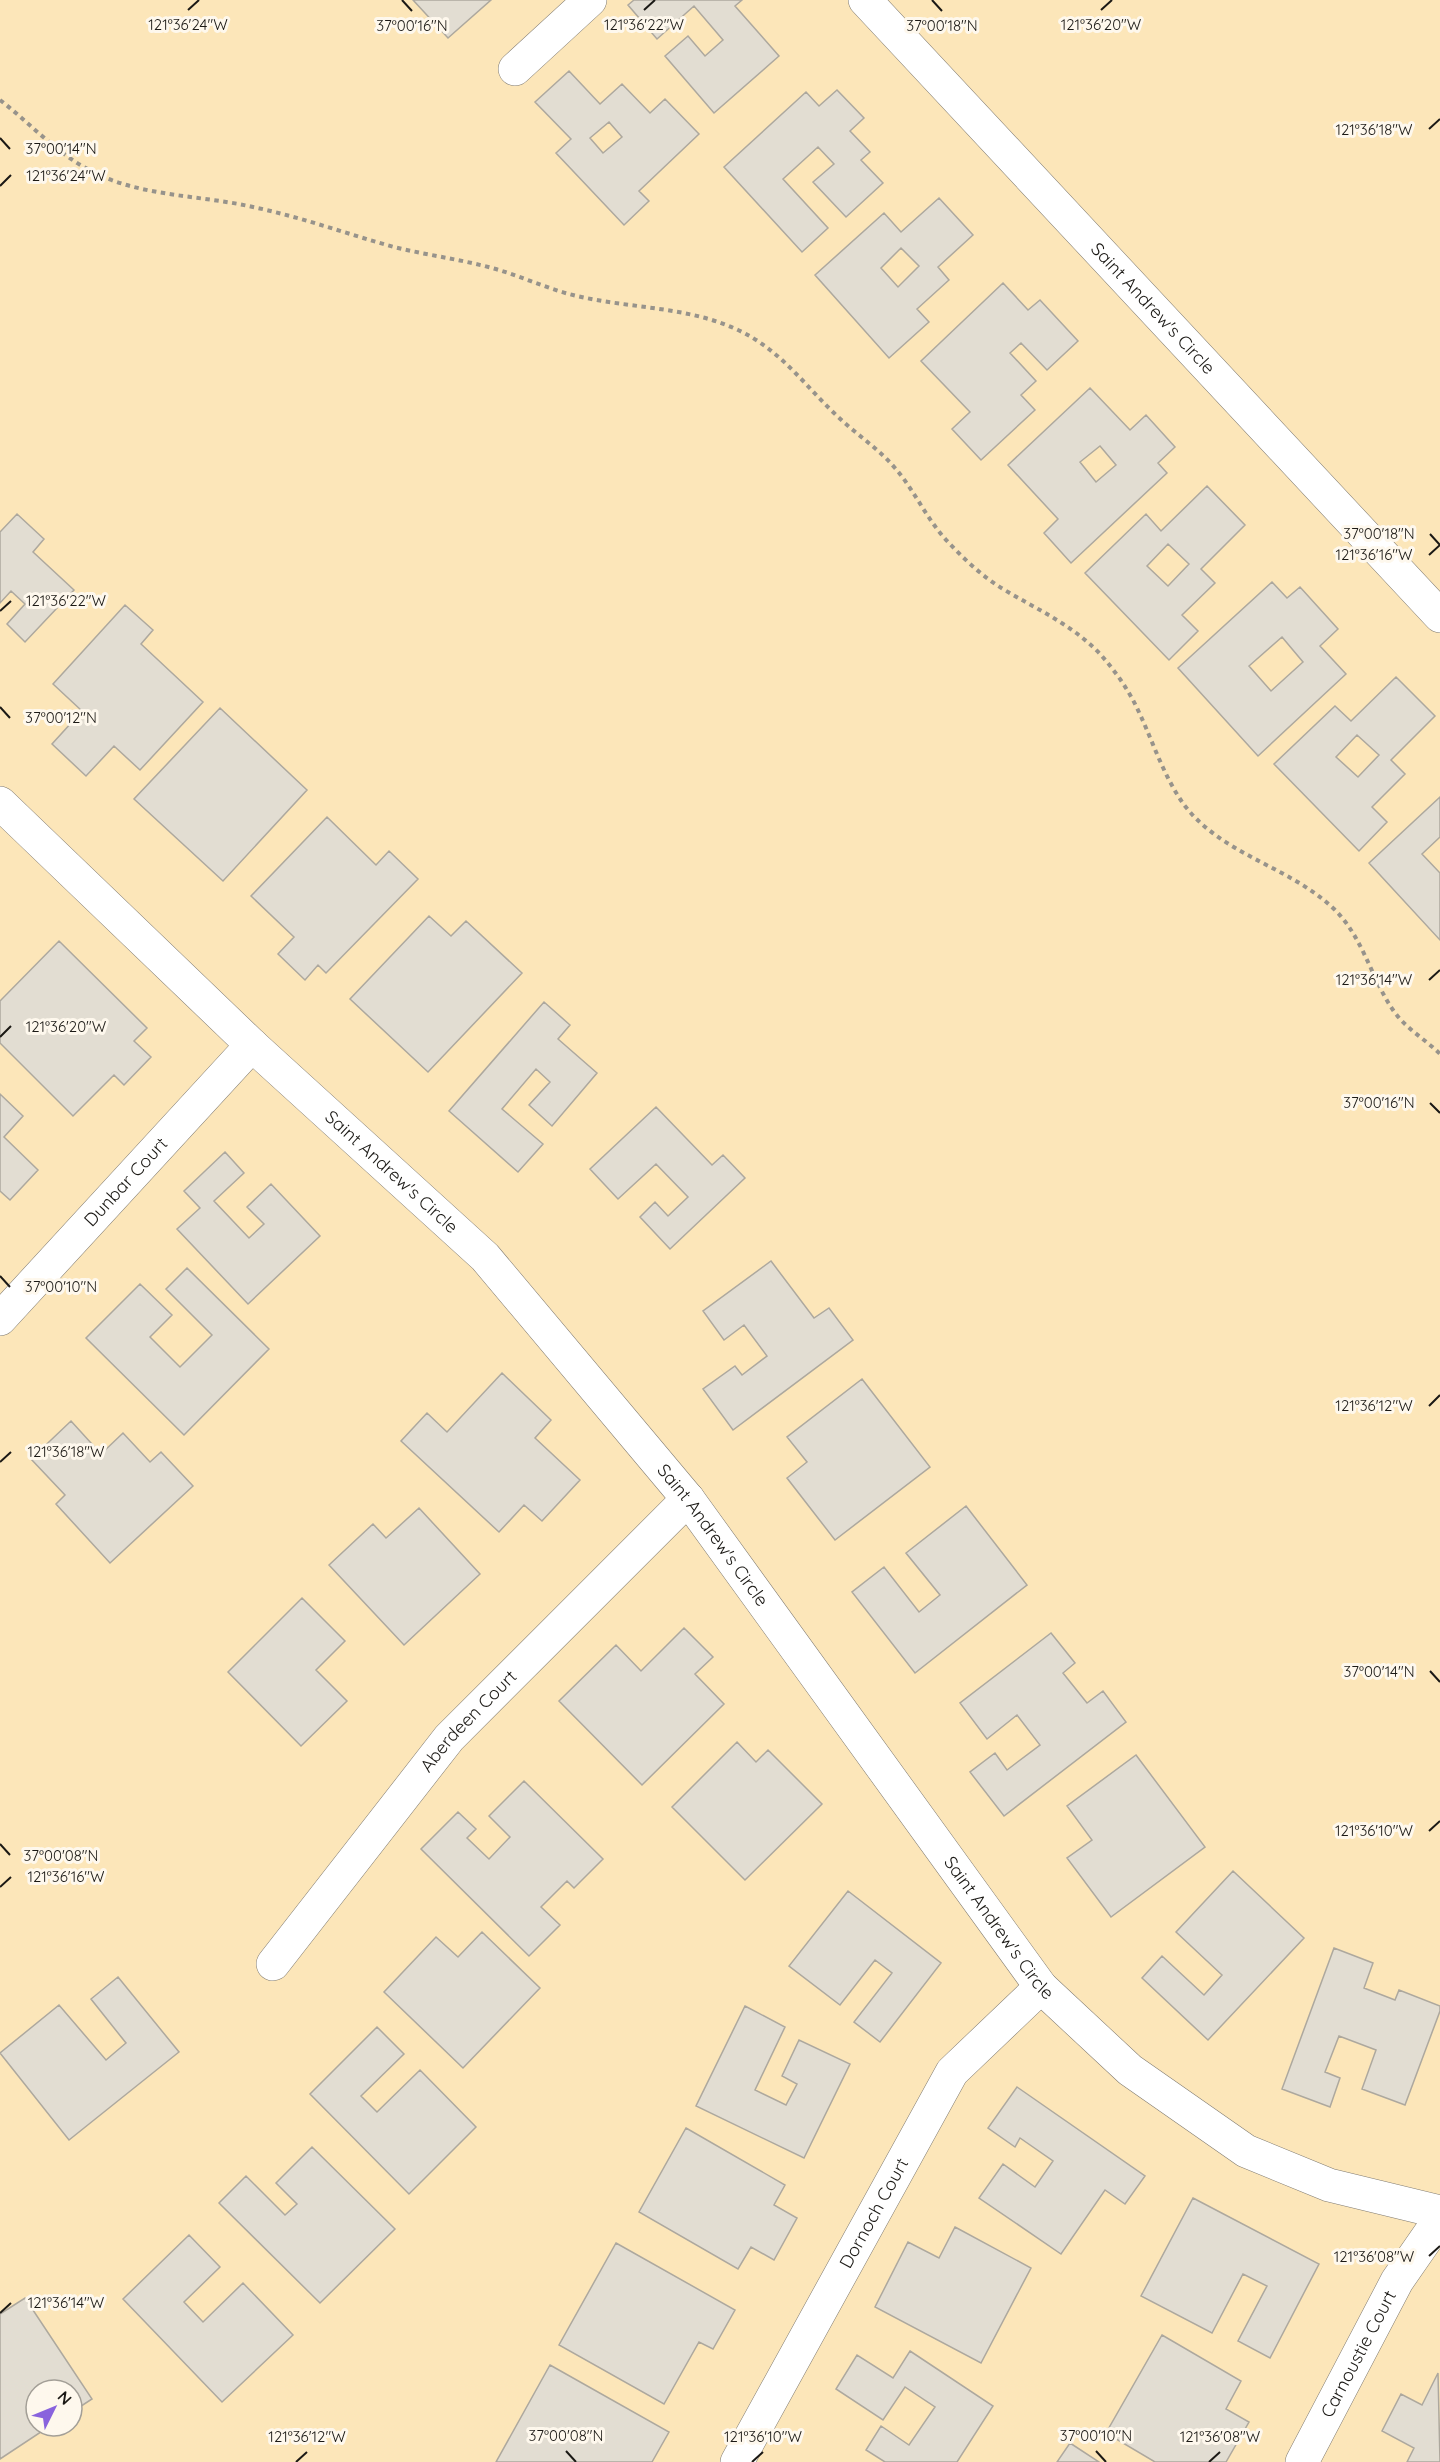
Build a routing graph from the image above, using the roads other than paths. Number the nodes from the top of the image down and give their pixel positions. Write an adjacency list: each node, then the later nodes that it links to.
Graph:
1 (590, 0): 3 (street)
2 (865, 0): 4 (street, Saint Andrew's Circle)
3 (516, 69)
4 (1440, 616)
5 (0, 803): 6 (street, Saint Andrew's Circle)
6 (252, 1045): 7 (street, Dunbar Court); 8 (street, Saint Andrew's Circle)
7 (0, 1319)
8 (688, 1499): 9 (street, Aberdeen Court); 10 (street, Saint Andrew's Circle)
9 (273, 1964)
10 (1041, 1988): 11 (street, Saint Andrew's Circle); 13 (street, Dornoch Court)
11 (1440, 2212)
12 (1440, 2220): 14 (street, Carnoustie Court)
13 (737, 2462)
14 (1302, 2462)

